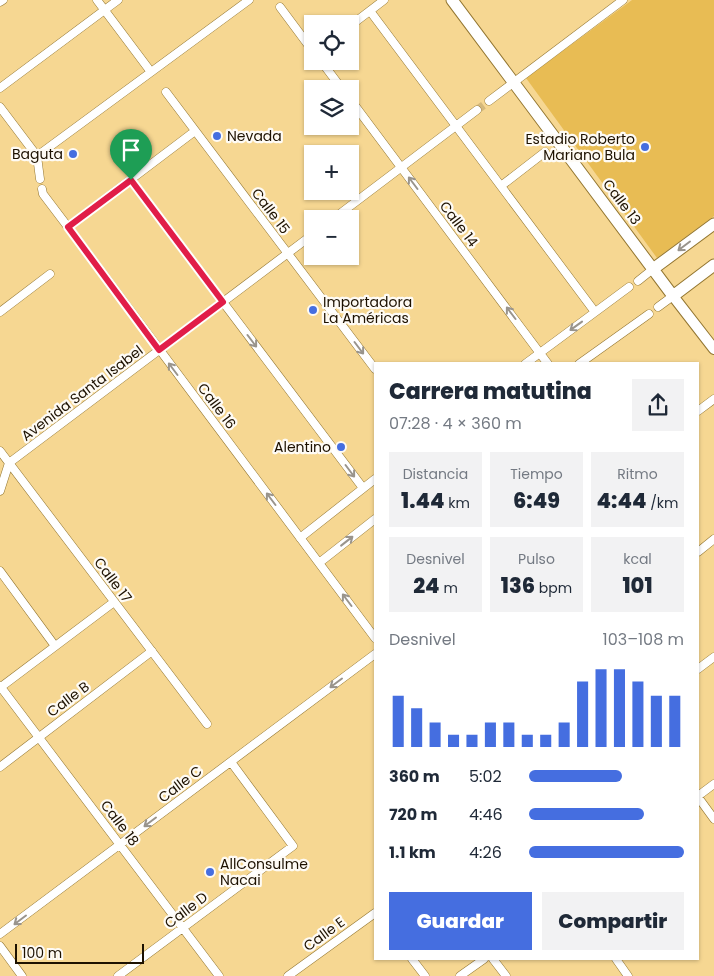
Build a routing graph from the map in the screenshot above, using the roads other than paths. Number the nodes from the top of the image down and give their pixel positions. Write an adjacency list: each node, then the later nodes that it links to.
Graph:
1 (3, 0): 8 (street)
2 (96, 0): 10 (street)
3 (118, 0): 10 (street)
4 (249, 0): 14 (street)
5 (384, 0): 11 (street)
6 (452, 0): 15 (main road, Calle 13)
7 (623, 0): 15 (street)
8 (0, 2)
9 (280, 7): 13 (street)
10 (104, 10): 14 (street); 16 (street)
11 (370, 11): 12 (street); 22 (street)
12 (359, 19)
13 (304, 39)
14 (151, 72): 25 (street)
15 (514, 83): 18 (street); 37 (main road, Calle 13)
16 (0, 88)
17 (166, 92): 23 (street, Calle 15)
18 (489, 101)
19 (0, 108): 25 (street)
20 (477, 110): 22 (street)
21 (359, 112): 26 (street, Calle 14)
22 (456, 127): 26 (street); 29 (street)
23 (195, 131): 28 (street); 35 (street, Calle 15)
24 (545, 152): 29 (street)
25 (37, 156): 27 (street)
26 (401, 168): 31 (street); 49 (street, Calle 14, one-way to 26)
27 (40, 179)
28 (131, 180): 33 (street); 42 (street)
29 (501, 186): 45 (street)
30 (42, 189): 33 (street, Calle 16)
31 (345, 210)
32 (714, 224): 37 (main road, one-way to 37)
33 (68, 227): 48 (street, Calle 16)
34 (304, 240): 35 (street, Avenida Santa Isabel)
35 (287, 254): 42 (street, Avenida Santa Isabel); 53 (street, Calle 15, one-way to 53)
36 (714, 265): 41 (main road)
37 (653, 269): 39 (street); 41 (main road, Calle 13)
38 (50, 274): 44 (street)
39 (638, 281)
40 (629, 287): 45 (street)
41 (673, 296): 43 (street); 47 (street, Calle 13)
42 (223, 302): 48 (street, Avenida Santa Isabel); 60 (street, one-way to 60)
43 (658, 307)
44 (0, 312)
45 (595, 312): 49 (street, one-way to 49)
46 (649, 314): 52 (street)
47 (714, 349)
48 (159, 350): 57 (street, Avenida Santa Isabel); 62 (street, Calle 16, one-way to 48)
49 (540, 352): 50 (street); 51 (street, Calle 14)
50 (528, 362)
51 (547, 362)
52 (582, 362)
53 (374, 369)
54 (714, 399): 55 (street)
55 (699, 410)
56 (0, 451): 57 (street, Calle 17)
57 (9, 463): 59 (street); 67 (street, Calle 17)
58 (374, 480): 60 (street)
59 (1, 486)
60 (363, 488): 62 (street)
61 (374, 520): 65 (street, one-way to 61)
62 (300, 538): 65 (street, Calle 16)
63 (714, 540): 64 (street)
64 (699, 551)
65 (319, 563): 68 (street, Calle 16, one-way to 65)
66 (0, 571): 69 (street)
67 (114, 602): 69 (street); 70 (street, Calle 17)
68 (374, 637)
69 (55, 646): 74 (street)
70 (152, 651): 75 (street, Calle 17); 76 (street, Calle B)
71 (374, 655): 77 (street, Calle C, one-way to 77)
72 (714, 657): 73 (street)
73 (699, 669)
74 (0, 686): 76 (street, Calle 18)
75 (207, 724)
76 (39, 737): 78 (street, Calle B); 83 (street, Calle 18)
77 (231, 762): 83 (street, Calle C, one-way to 83); 85 (street, Calle D)
78 (0, 767)
79 (714, 784): 80 (street)
80 (699, 796)
81 (699, 798): 82 (street)
82 (714, 819)
83 (120, 845): 85 (street, Calle 18); 86 (street, Calle C, one-way to 86)
84 (374, 913): 95 (street, Calle E)
85 (183, 928): 93 (street, Calle D); 94 (street, Calle 18)
86 (0, 934)
87 (0, 946): 92 (street)
88 (413, 960): 96 (street)
89 (483, 960): 97 (street)
90 (494, 960): 98 (street)
91 (617, 960): 99 (street)
92 (22, 976)
93 (118, 976)
94 (219, 976)
95 (288, 976)
96 (425, 976)
97 (460, 976)
98 (506, 976)
99 (628, 976)

